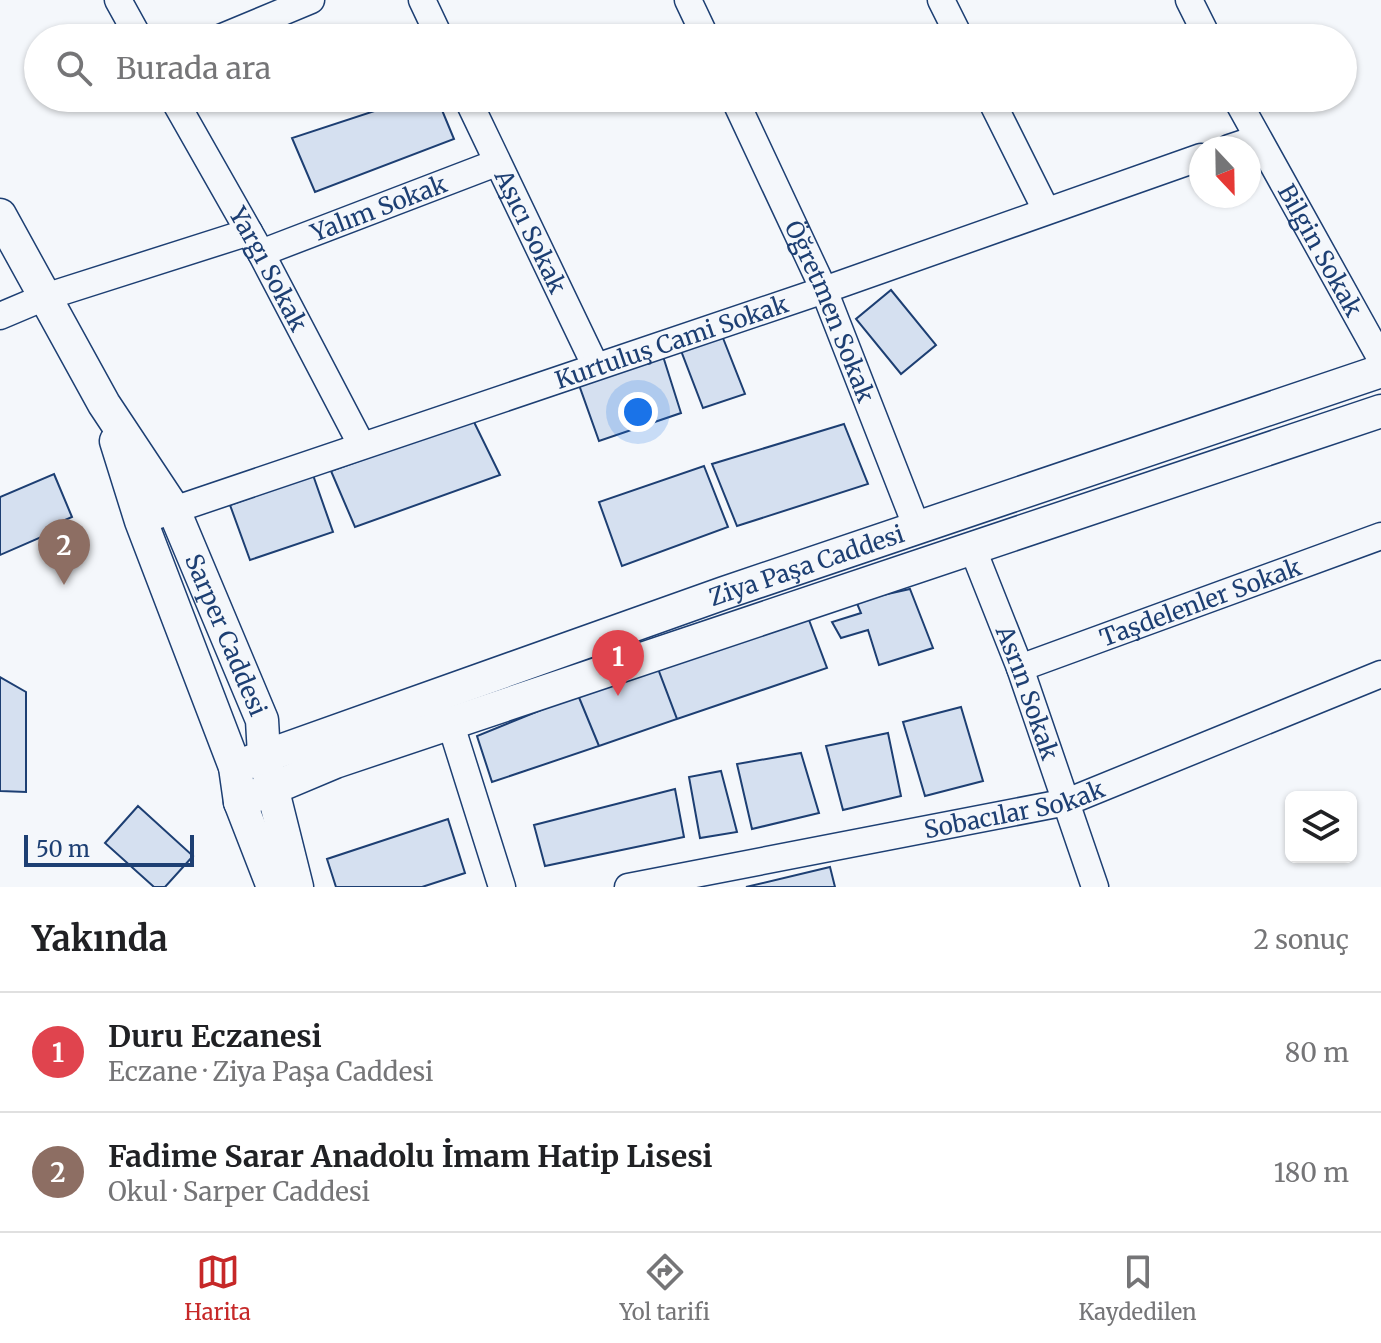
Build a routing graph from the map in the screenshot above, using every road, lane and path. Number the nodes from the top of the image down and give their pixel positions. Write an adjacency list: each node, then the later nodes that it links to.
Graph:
1 (118, 0): 7 (street)
2 (311, 0): 8 (street)
3 (422, 0): 9 (street)
4 (688, 0): 10 (street)
5 (941, 0): 11 (street)
6 (1189, 0): 12 (street)
7 (131, 24)
8 (254, 24)
9 (433, 24)
10 (699, 24)
11 (953, 24)
12 (1201, 24)
13 (181, 112): 24 (street, Yargı Sokak)
14 (473, 112): 21 (street, Aşıcı Sokak)
15 (741, 112): 25 (street, Öğretmen Sokak)
16 (997, 112): 22 (street)
17 (1243, 112): 18 (street, Bilgin Sokak)
18 (1255, 136)
19 (1261, 148): 28 (street, Bilgin Sokak)
20 (1189, 161): 22 (street, Kurtuluş Cami Sokak)
21 (496, 163): 24 (street, Yalım Sokak); 29 (street, Aşıcı Sokak)
22 (1046, 210): 25 (street, Kurtuluş Cami Sokak)
23 (0, 215): 26 (main road, Sarper Caddesi)
24 (255, 242): 26 (street, Yalım Sokak); 33 (street, Yargı Sokak)
25 (824, 290): 29 (street, Kurtuluş Cami Sokak); 36 (street, Öğretmen Sokak)
26 (45, 297): 27 (street, Yalım Sokak); 31 (main road, Sarper Caddesi)
27 (0, 316)
28 (1381, 359)
29 (595, 365): 33 (street, Kurtuluş Cami Sokak)
30 (1381, 371): 36 (main road, Ziya Paşa Caddesi)
31 (104, 404): 34 (main road, Sarper Caddesi); 35 (main road, Sarper Caddesi)
32 (1381, 411): 38 (main road, Ziya Paşa Caddesi)
33 (361, 444): 34 (street, Kurtuluş Cami Sokak)
34 (173, 508): 35 (street, Kurtuluş Cami Sokak); 42 (main road, Sarper Caddesi)
35 (141, 521): 42 (main road, Sarper Caddesi)
36 (917, 528): 42 (main road, Ziya Paşa Caddesi)
37 (1381, 536): 39 (street, Taşdelenler Sokak)
38 (972, 547): 39 (street, Asrın Sokak); 41 (main road, Ziya Paşa Caddesi)
39 (1020, 668): 45 (street, Asrın Sokak)
40 (1381, 674): 45 (street, Sobacılar Sokak)
41 (451, 725): 43 (main road, Ziya Paşa Caddesi); 48 (street)
42 (250, 761): 43 (main road, Sarper Caddesi); 44 (main road, Sarper Caddesi)
43 (274, 790): 44 (main road, Ziya Paşa Caddesi); 47 (main road, Sarper Caddesi)
44 (240, 802): 46 (main road, Sarper Caddesi)
45 (1067, 802): 49 (street, Sobacılar Sokak); 50 (street, Asrın Sokak)
46 (273, 887)
47 (297, 887)
48 (502, 887)
49 (628, 887)
50 (1095, 887)

